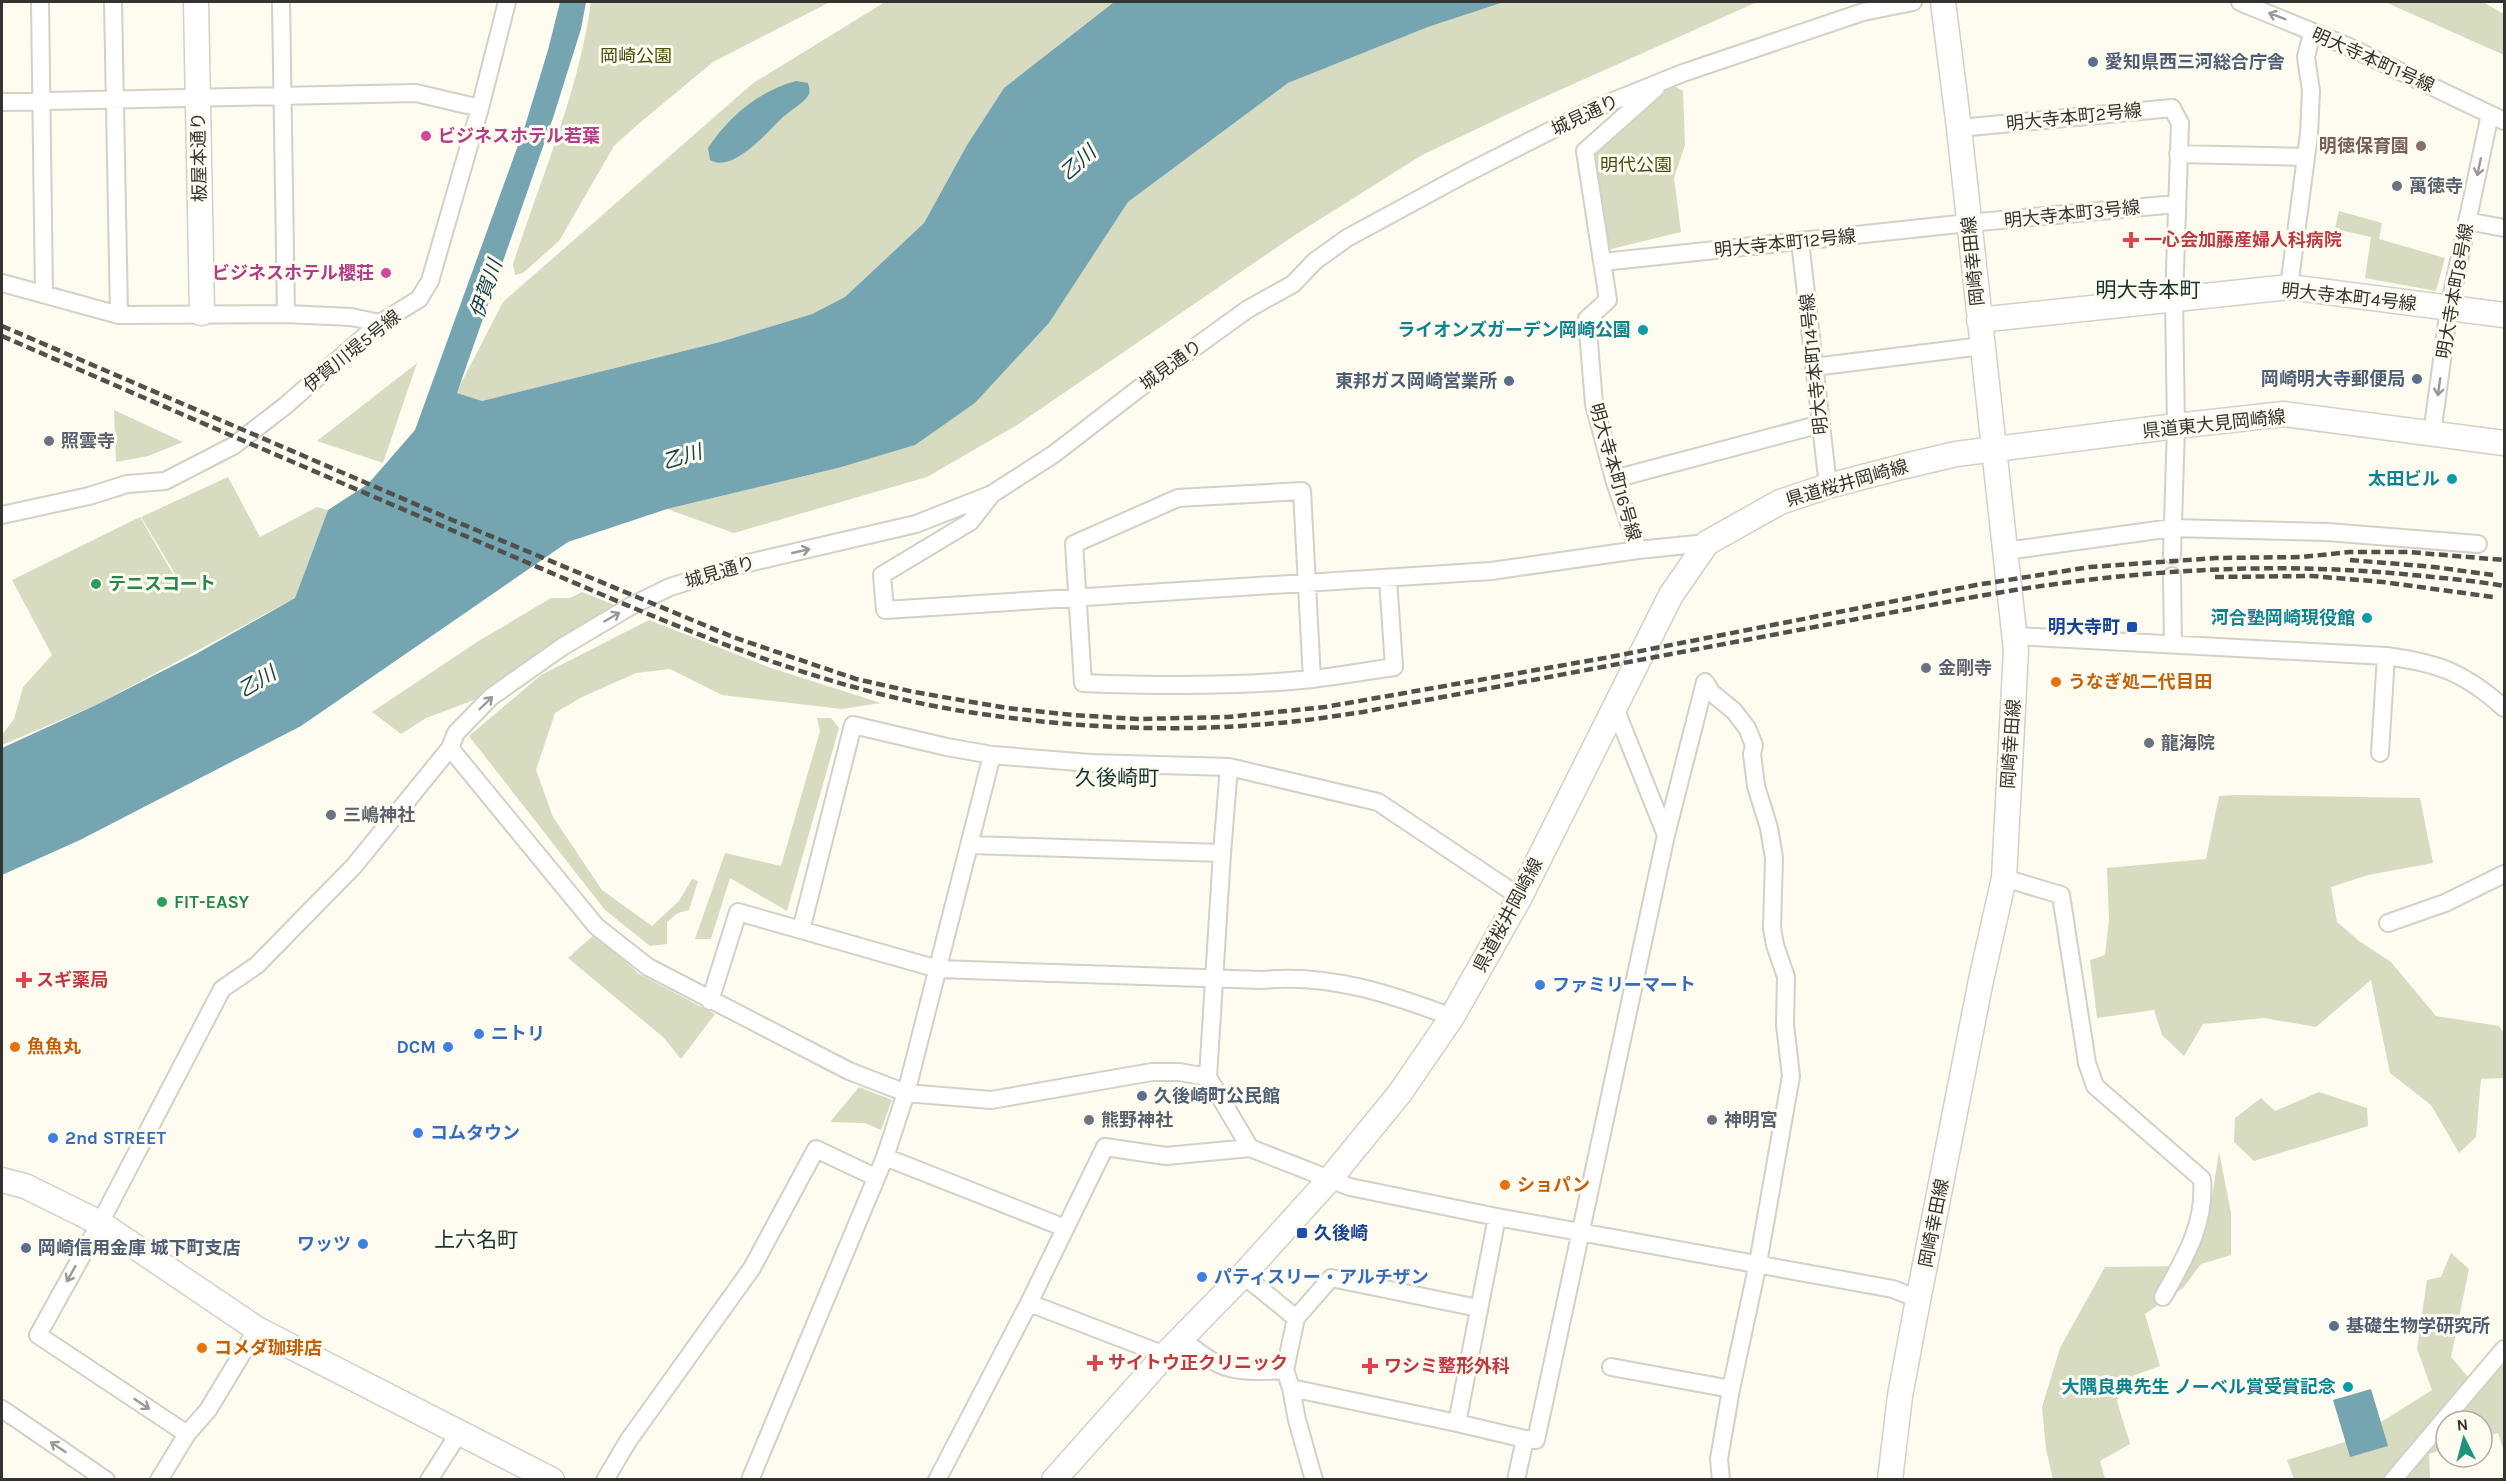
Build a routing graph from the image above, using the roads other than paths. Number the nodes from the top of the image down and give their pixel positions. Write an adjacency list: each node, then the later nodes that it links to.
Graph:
1 (40, 2): 15 (street)
2 (112, 2): 13 (street)
3 (196, 2): 12 (main road, 板屋本通り)
4 (281, 2): 11 (street)
5 (507, 2): 16 (street, 伊賀川堤5号線)
6 (1913, 2): 10 (street, 城見通り)
7 (1943, 2): 18 (main road, 岡崎幸田線)
8 (2240, 2): 9 (street, 明大寺本町1号線, one-way to 8)
9 (2312, 33): 17 (street, 明大寺本町1号線); 20 (street)
10 (1664, 81): 26 (street, 明大寺本町16号線); 47 (street, 城見通り)
11 (281, 97): 12 (street); 16 (street); 33 (street)
12 (198, 99): 13 (street); 32 (main road, 板屋本通り)
13 (114, 100): 15 (street); 34 (street)
14 (2, 102): 15 (street)
15 (41, 102): 29 (street)
16 (480, 108): 37 (street, 伊賀川堤5号線)
17 (2497, 118): 22 (street, 明大寺本町8号線, one-way to 22)
18 (1959, 128): 19 (street, 明大寺本町2号線); 23 (main road, 岡崎幸田線)
19 (2178, 154): 20 (street); 21 (street)
20 (2306, 157): 28 (street)
21 (2176, 204): 23 (street, 明大寺本町3号線); 30 (street)
22 (2468, 220): 24 (street); 31 (street, 明大寺本町8号線)
23 (1968, 223): 25 (street, 明大寺本町12号線); 36 (main road, 岡崎幸田線)
24 (2505, 228)
25 (1800, 241): 26 (street, 明大寺本町12号線); 39 (street, 明大寺本町14号線)
26 (1603, 262): 45 (street, 明大寺本町16号線)
27 (2, 283): 29 (street)
28 (2289, 287): 30 (main road, 明大寺本町4号線); 31 (main road, 明大寺本町4号線)
29 (44, 294): 34 (street)
30 (2174, 300): 36 (main road, 明大寺本町4号線); 41 (street)
31 (2449, 308): 35 (main road, 明大寺本町4号線); 42 (street, 明大寺本町8号線, one-way to 42)
32 (202, 313): 33 (street); 34 (street)
33 (286, 314): 37 (street)
34 (119, 315)
35 (2505, 315)
36 (1979, 320): 38 (main road, 岡崎幸田線)
37 (380, 323): 48 (street, 伊賀川堤5号線)
38 (1982, 346): 39 (street); 44 (main road, 岡崎幸田線)
39 (1814, 367): 40 (street, 明大寺本町14号線)
40 (1821, 424): 45 (street); 46 (street, 明大寺本町14号線)
41 (2176, 426): 42 (main road, 県道東大見岡崎線); 44 (main road, 県道東大見岡崎線); 49 (street)
42 (2432, 434): 43 (main road, 県道東大見岡崎線)
43 (2505, 443)
44 (1994, 450): 46 (main road, 県道桜井岡崎線); 53 (main road, 岡崎幸田線)
45 (1614, 479): 52 (street, 明大寺本町16号線)
46 (1828, 486): 50 (main road, 県道桜井岡崎線)
47 (992, 494): 58 (street); 65 (street, 城見通り, one-way to 47)
48 (2, 515)
49 (2172, 528): 51 (street); 53 (street); 54 (street)
50 (1707, 543): 52 (street); 63 (main road, 県道桜井岡崎線)
51 (2478, 544)
52 (1638, 550): 56 (street)
53 (2006, 551): 59 (main road, 岡崎幸田線)
54 (2172, 555)
55 (2172, 576): 60 (street)
56 (1388, 579): 57 (street); 62 (street)
57 (1307, 584): 58 (street); 58 (street); 62 (street)
58 (1077, 598): 62 (street)
59 (2016, 636): 60 (street); 73 (main road, 岡崎幸田線)
60 (2173, 644): 61 (street)
61 (2386, 656): 64 (street); 66 (street)
62 (1312, 679)
63 (1614, 708): 69 (street); 74 (main road, 県道桜井岡崎線)
64 (2505, 708)
65 (450, 748): 79 (street); 89 (street, 城見通り)
66 (2380, 753)
67 (992, 755): 68 (street); 70 (street); 76 (street)
68 (1229, 767): 71 (street); 74 (street)
69 (1666, 835): 91 (street); 92 (street)
70 (971, 845): 71 (street); 77 (street)
71 (1221, 853): 78 (street)
72 (2505, 874): 75 (street)
73 (2004, 878): 94 (street); 95 (main road, 岡崎幸田線)
74 (1520, 897): 80 (main road, 県道桜井岡崎線)
75 (2388, 923)
76 (801, 930): 77 (street); 79 (street)
77 (938, 969): 78 (street); 82 (street)
78 (1214, 979): 80 (street); 81 (street)
79 (710, 1001): 82 (street)
80 (1452, 1017): 87 (main road, 県道桜井岡崎線)
81 (1208, 1077): 82 (street); 83 (street)
82 (906, 1093): 84 (street)
83 (1250, 1148): 87 (street); 90 (street)
84 (885, 1157): 85 (street); 90 (street)
85 (874, 1177): 115 (street); 116 (street)
86 (2, 1180): 89 (main road)
87 (1329, 1180): 88 (street); 93 (main road, 県道桜井岡崎線)
88 (1497, 1216): 91 (street); 97 (street)
89 (100, 1223): 99 (main road); 109 (street, 城見通り, one-way to 109)
90 (1065, 1228): 96 (street)
91 (1581, 1232): 92 (street); 110 (street)
92 (1758, 1263): 95 (street); 105 (street)
93 (1243, 1275): 98 (street); 100 (main road, 県道桜井岡崎線)
94 (2163, 1297)
95 (1918, 1299): 122 (main road, 岡崎幸田線)
96 (1029, 1303): 100 (street); 117 (street)
97 (1478, 1308): 98 (street); 107 (street)
98 (1296, 1318): 103 (street)
99 (257, 1329): 108 (main road); 109 (street)
100 (1174, 1347): 103 (street); 118 (main road, 県道桜井岡崎線)
101 (2505, 1349): 123 (street)
102 (1611, 1367): 105 (street)
103 (1285, 1370): 104 (street)
104 (1291, 1388): 107 (street); 119 (street)
105 (1731, 1389): 121 (street)
106 (2, 1409): 111 (street, one-way to 106)
107 (1457, 1423): 110 (street)
108 (459, 1433): 113 (street); 114 (main road)
109 (187, 1434): 112 (street)
110 (1525, 1439): 120 (street)
111 (106, 1479)
112 (159, 1479)
113 (429, 1479)
114 (552, 1479)
115 (605, 1479)
116 (750, 1479)
117 (937, 1479)
118 (1054, 1479)
119 (1314, 1479)
120 (1516, 1479)
121 (1721, 1479)
122 (1890, 1479)
123 (2393, 1479)

